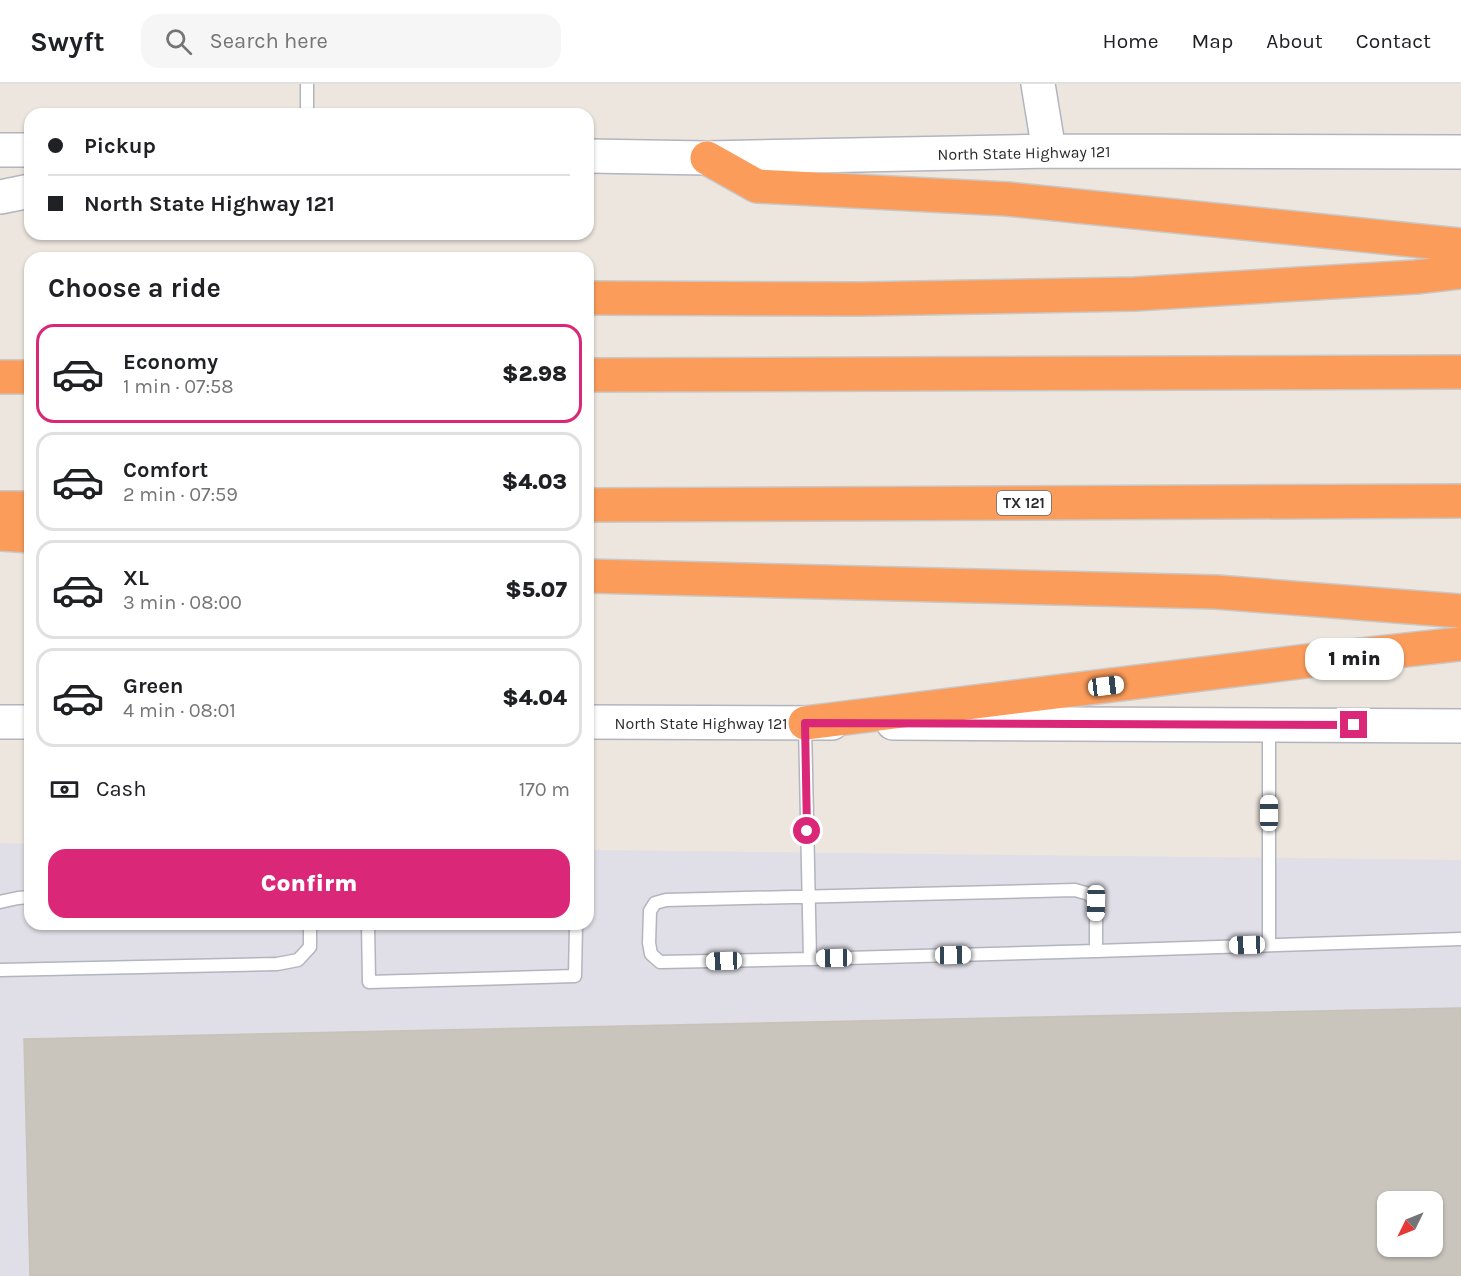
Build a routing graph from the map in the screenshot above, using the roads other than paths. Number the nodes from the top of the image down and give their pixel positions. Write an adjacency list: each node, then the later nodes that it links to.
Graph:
1 (307, 84): 3 (lane)
2 (1038, 84): 6 (main road)
3 (307, 108)
4 (0, 150): 5 (main road)
5 (24, 150)
6 (1049, 151): 7 (main road, North State Highway 121); 9 (main road, North State Highway 121)
7 (1461, 152)
8 (594, 156): 9 (main road, North State Highway 121)
9 (707, 158): 12 (highway)
10 (24, 192): 11 (main road)
11 (0, 197)
12 (1461, 245)
13 (1461, 272): 14 (highway)
14 (594, 297)
15 (1461, 372): 16 (highway)
16 (594, 375)
17 (0, 377): 18 (highway)
18 (24, 377)
19 (1461, 501): 20 (highway, TX 121)
20 (594, 506)
21 (0, 508): 22 (highway)
22 (24, 508)
23 (0, 534): 24 (highway)
24 (24, 536)
25 (594, 576): 26 (highway)
26 (1461, 611)
27 (1461, 644): 29 (highway)
28 (594, 723): 29 (main road, North State Highway 121)
29 (805, 723): 30 (main road, North State Highway 121); 32 (lane)
30 (1269, 725): 31 (main road, North State Highway 121); 39 (lane)
31 (1461, 726)
32 (809, 897): 40 (lane); 41 (lane); 41 (lane)
33 (24, 898): 34 (lane)
34 (0, 902)
35 (310, 930): 42 (lane)
36 (368, 930): 37 (lane)
37 (576, 930)
38 (1461, 939): 39 (lane)
39 (1269, 945): 40 (lane)
40 (1095, 951): 41 (lane)
41 (810, 959)
42 (0, 970)

